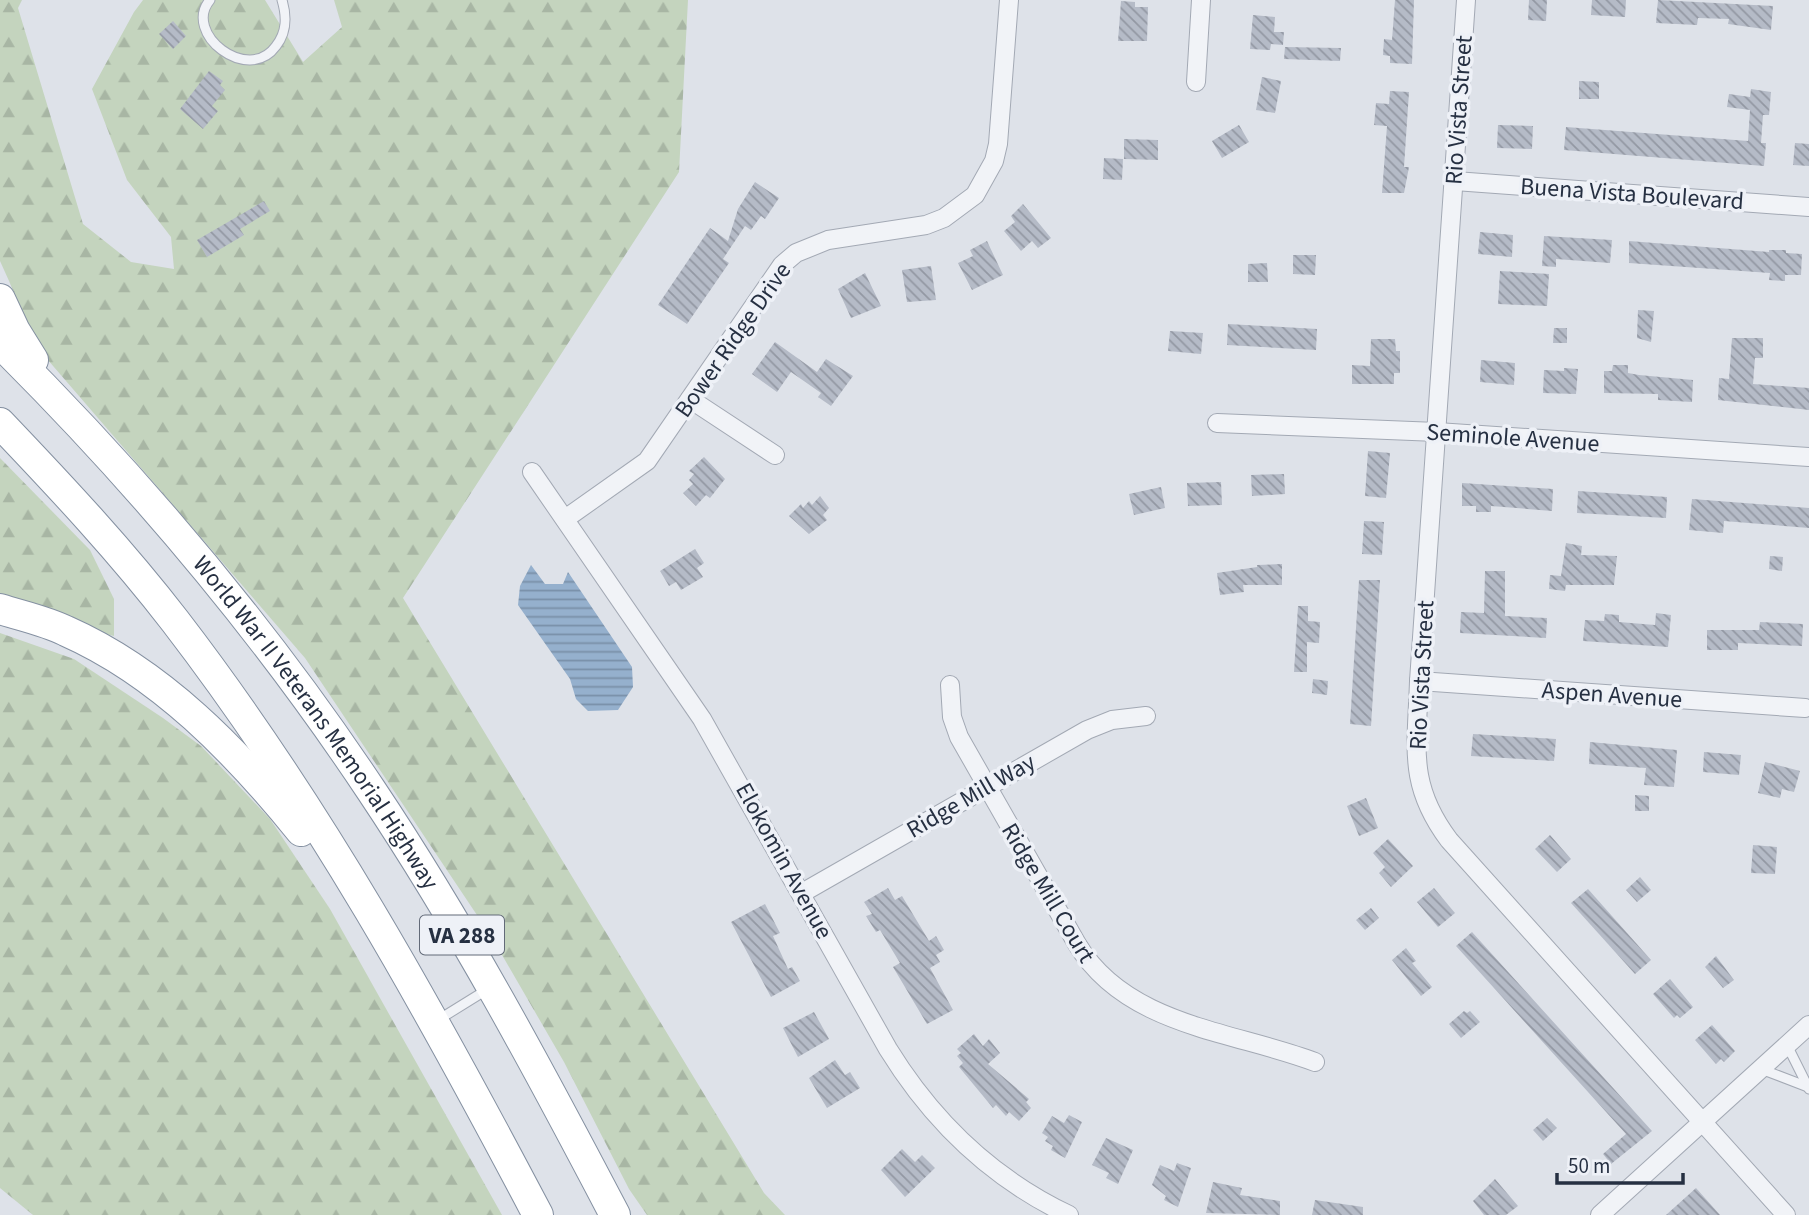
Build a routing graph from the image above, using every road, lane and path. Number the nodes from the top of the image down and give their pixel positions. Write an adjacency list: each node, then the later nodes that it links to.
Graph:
1 (210, 0): 2 (lane)
2 (282, 0)
3 (1009, 0): 11 (street, Bower Ridge Drive)
4 (1201, 0): 6 (street)
5 (1466, 0): 7 (street, Rio Vista Street)
6 (1196, 82)
7 (1455, 181): 8 (street, Buena Vista Boulevard); 15 (street, Rio Vista Street)
8 (1809, 207)
9 (0, 299): 12 (highway)
10 (0, 344): 12 (highway)
11 (690, 399): 16 (street); 19 (street, Bower Ridge Drive)
12 (62, 405): 28 (highway, World War II Veterans Memorial Highway / VA 288)
13 (0, 423): 26 (highway)
14 (1217, 423): 15 (street, Seminole Avenue)
15 (1437, 432): 17 (street, Seminole Avenue); 21 (street, Rio Vista Street)
16 (775, 455)
17 (1809, 457)
18 (532, 472): 19 (street, Elokomin Avenue)
19 (565, 519): 27 (street, Elokomin Avenue)
20 (0, 609): 26 (highway)
21 (1419, 681): 23 (street, Aspen Avenue); 35 (street, Rio Vista Street)
22 (950, 685): 25 (street, Ridge Mill Court)
23 (1805, 708)
24 (1146, 716): 25 (street, Ridge Mill Way)
25 (986, 788): 27 (street, Ridge Mill Way); 32 (street, Ridge Mill Court)
26 (354, 881): 29 (highway, VA 288)
27 (802, 893): 40 (street, Elokomin Avenue)
28 (493, 986): 29 (lane); 36 (highway, World War II Veterans Memorial Highway / VA 288)
29 (436, 1021): 37 (highway, VA 288)
30 (1809, 1025): 31 (street)
31 (1787, 1045): 33 (street); 34 (lane)
32 (1315, 1062)
33 (1760, 1069): 34 (lane); 35 (street)
34 (1808, 1088)
35 (1701, 1122): 41 (street); 42 (street, Rio Vista Street)
36 (591, 1168): 38 (highway, World War II Veterans Memorial Highway / VA 288); 39 (highway)
37 (538, 1215)
38 (615, 1215)
39 (626, 1215)
40 (1069, 1215)
41 (1600, 1215)
42 (1786, 1215)

